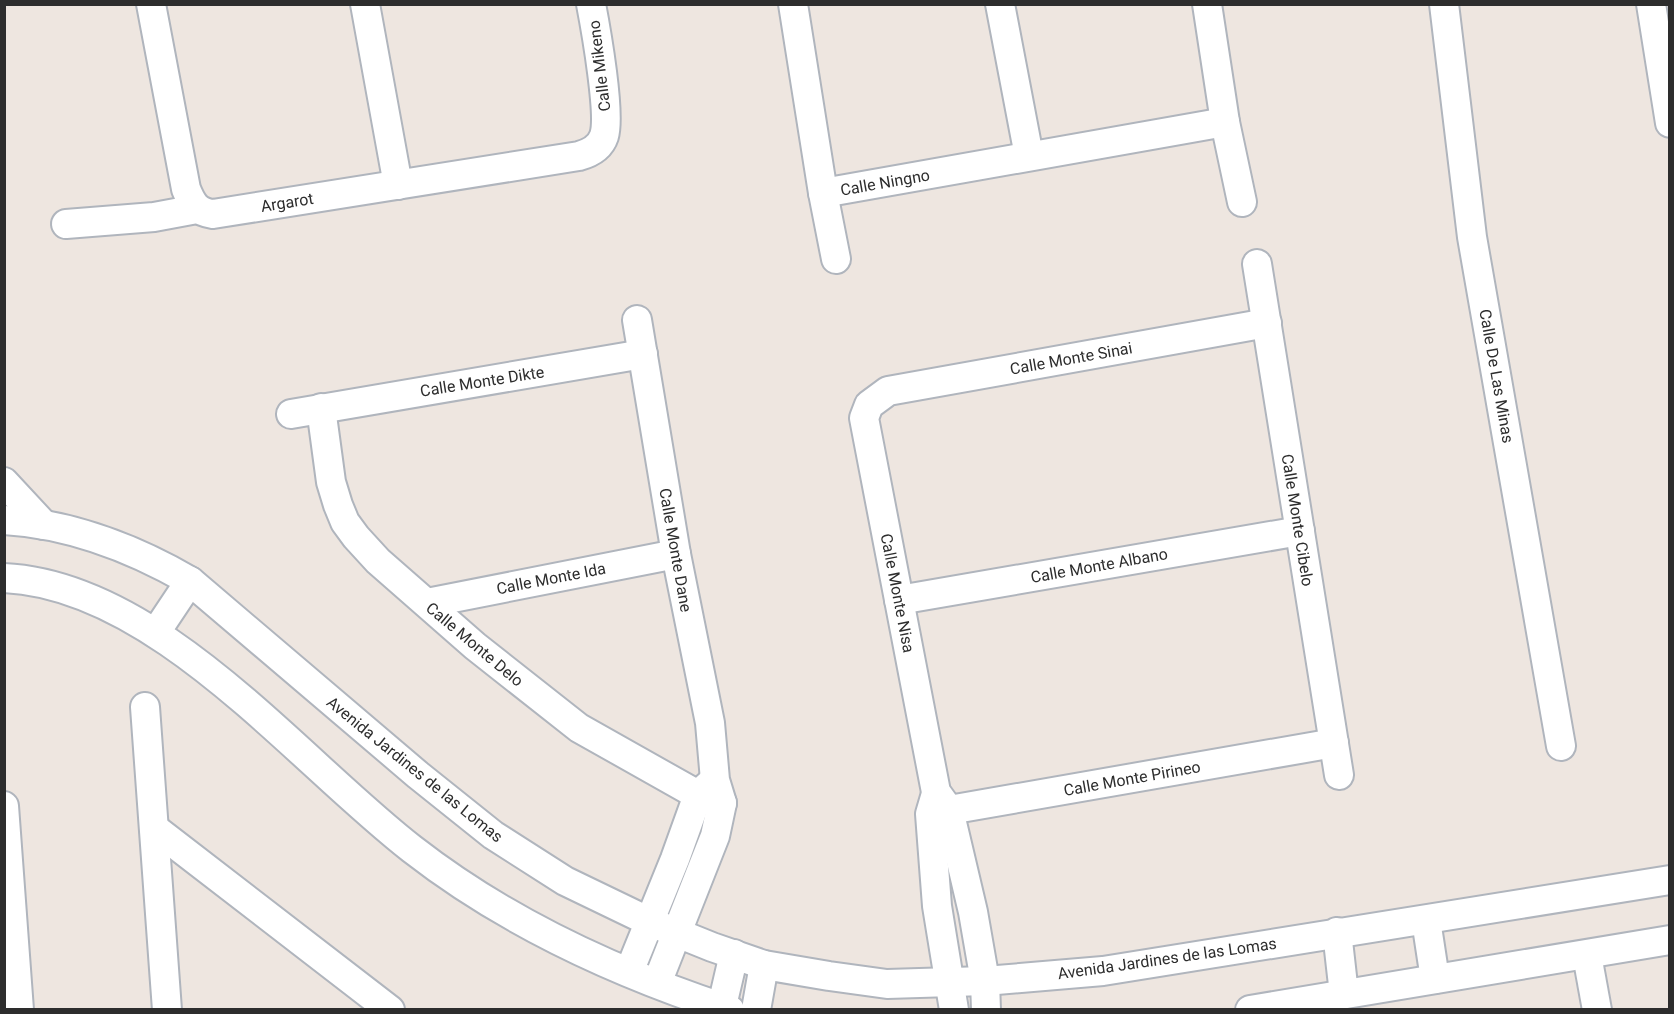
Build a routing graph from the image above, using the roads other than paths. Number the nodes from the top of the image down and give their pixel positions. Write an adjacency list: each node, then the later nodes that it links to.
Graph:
1 (151, 4): 16 (street)
2 (365, 4): 13 (street)
3 (591, 4): 11 (street, Calle Mikeno)
4 (794, 4): 14 (street, Calle Ningno)
5 (1000, 4): 12 (street)
6 (1207, 4): 9 (street)
7 (1444, 4): 38 (street, Calle De Las Minas)
8 (1651, 4): 10 (street)
9 (1224, 122): 12 (street, Calle Ningno); 15 (street)
10 (1670, 123)
11 (586, 154): 13 (street, Argarot)
12 (1029, 156): 14 (street, Calle Ningno)
13 (398, 185): 16 (street, Argarot)
14 (823, 193): 18 (street)
15 (1242, 202)
16 (196, 209): 17 (street, Argarot)
17 (66, 224)
18 (837, 259)
19 (1257, 264): 21 (street, Calle Monte Cibelo)
20 (637, 320): 22 (street, Calle Monte Dane)
21 (1267, 323): 23 (street, Calle Monte Sinai); 29 (street, Calle Monte Cibelo)
22 (643, 354): 24 (street, Calle Monte Dikte); 30 (street, Calle Monte Dane)
23 (877, 398): 33 (street, Calle Monte Nisa)
24 (321, 408): 25 (street, Calle Monte Dikte); 34 (street, Calle Monte Delo)
25 (291, 414)
26 (4, 482): 28 (street)
27 (4, 520): 28 (street, Avenida Jardines de las Lomas)
28 (44, 525): 32 (street, Avenida Jardines de las Lomas)
29 (1300, 531): 33 (street, Calle Monte Albano); 37 (street, Calle Monte Cibelo)
30 (676, 554): 34 (street, Calle Monte Ida); 40 (street, Calle Monte Dane)
31 (4, 578): 35 (street)
32 (190, 581): 35 (street); 46 (street, Avenida Jardines de las Lomas)
33 (899, 600): 41 (street, Calle Monte Nisa)
34 (427, 603): 40 (street, Calle Monte Delo)
35 (156, 632): 53 (street)
36 (145, 707): 43 (street)
37 (1334, 743): 39 (street, Calle Monte Cibelo); 41 (street, Calle Monte Pirineo)
38 (1561, 746)
39 (1339, 776)
40 (712, 793): 46 (street, Calle Monte Dane); 48 (street, Calle Monte Dane)
41 (938, 805): 55 (street, Calle Monte Nisa); 58 (street, Calle Monte Nisa)
42 (4, 806): 60 (street)
43 (154, 828): 61 (street); 62 (street)
44 (1670, 879): 45 (street, Avenida Jardines de las Lomas)
45 (1426, 920): 47 (street, Avenida Jardines de las Lomas); 54 (street)
46 (650, 922): 48 (street, Avenida Jardines de las Lomas); 53 (street, Calle Monte Dane)
47 (1337, 932): 55 (street, Avenida Jardines de las Lomas); 57 (street)
48 (678, 933): 50 (street, Avenida Jardines de las Lomas); 56 (street, Calle Monte Dane)
49 (1670, 940): 51 (street)
50 (734, 954): 52 (street, Avenida Jardines de las Lomas); 59 (street)
51 (1587, 955): 54 (street); 66 (street)
52 (764, 965): 58 (street, Avenida Jardines de las Lomas); 63 (street)
53 (629, 972): 56 (street)
54 (1435, 980): 57 (street)
55 (985, 981): 58 (street, Avenida Jardines de las Lomas); 64 (street, Calle Monte Nisa)
56 (657, 983): 59 (street)
57 (1344, 994): 65 (street)
58 (952, 996)
59 (724, 1009)
60 (20, 1010)
61 (167, 1010)
62 (390, 1010)
63 (756, 1010)
64 (986, 1010)
65 (1250, 1010)
66 (1597, 1010)

